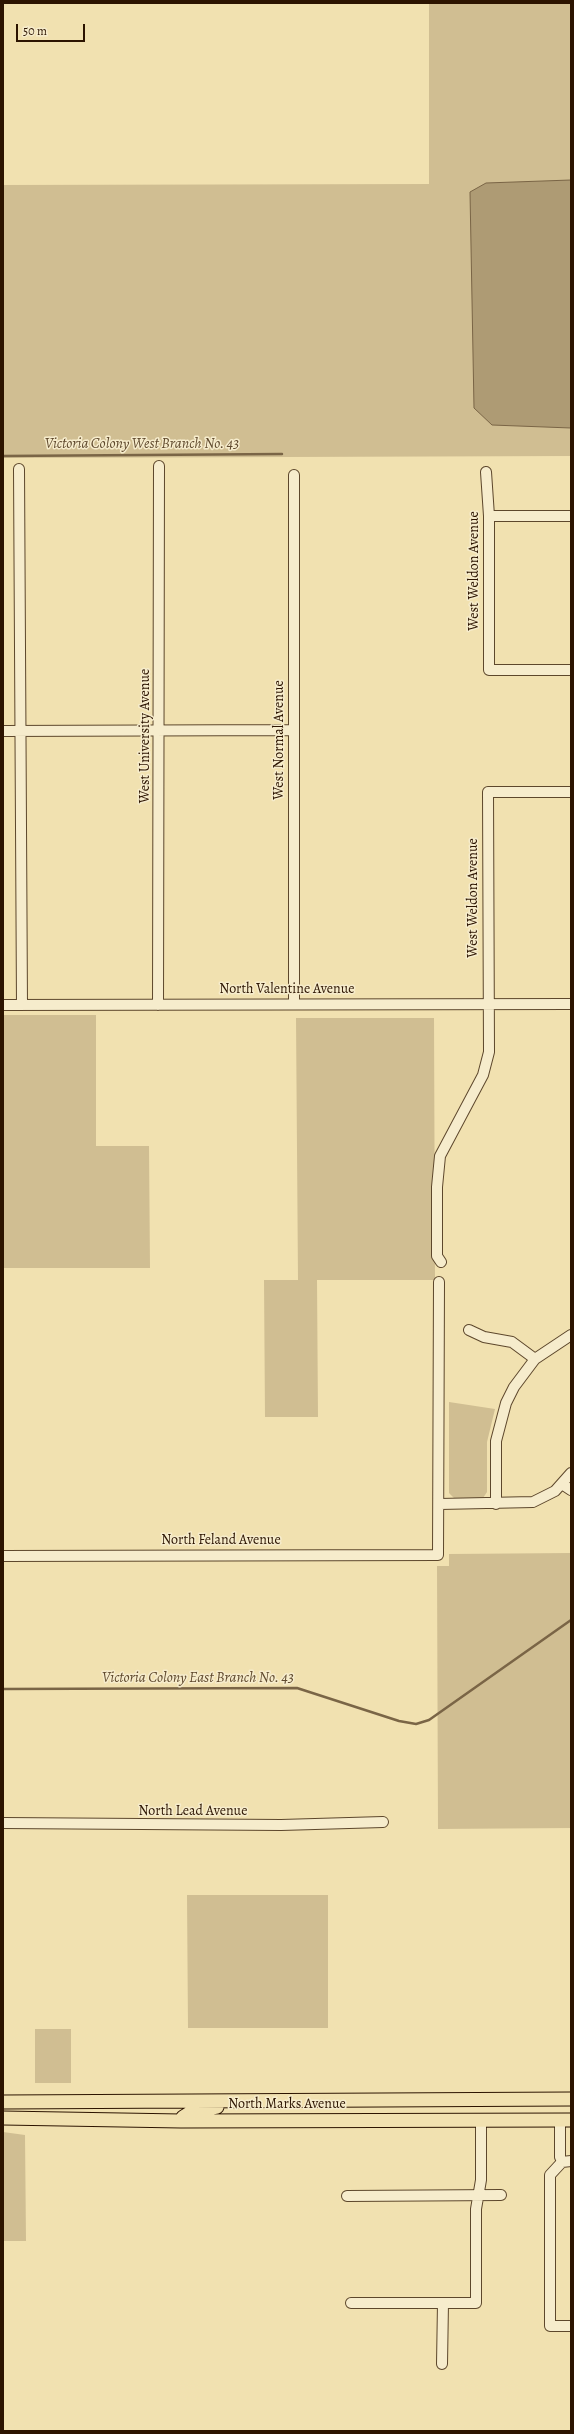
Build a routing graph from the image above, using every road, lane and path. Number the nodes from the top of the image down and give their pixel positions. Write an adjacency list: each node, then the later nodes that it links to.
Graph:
1 (159, 466): 11 (street, West University Avenue)
2 (19, 469): 10 (street)
3 (486, 472): 5 (street, West Weldon Avenue)
4 (294, 475): 8 (street, West Normal Avenue)
5 (489, 516): 6 (street); 7 (street, West Weldon Avenue)
6 (571, 516)
7 (571, 670)
8 (294, 730): 11 (street); 14 (street, West Normal Avenue)
9 (3, 731): 10 (street)
10 (20, 731): 11 (street); 17 (street)
11 (160, 731): 18 (street, West University Avenue)
12 (571, 792): 13 (street, West Weldon Avenue)
13 (489, 1003): 14 (street, North Valentine Avenue); 15 (street, North Valentine Avenue); 19 (street, West Weldon Avenue)
14 (294, 1004): 18 (street, North Valentine Avenue)
15 (571, 1004)
16 (3, 1005): 17 (street, North Valentine Avenue)
17 (22, 1005): 18 (street, North Valentine Avenue)
18 (158, 1005)
19 (441, 1262)
20 (439, 1282): 26 (street)
21 (469, 1330): 23 (street)
22 (571, 1334): 23 (street)
23 (535, 1359): 27 (street)
24 (571, 1472): 25 (street)
25 (567, 1487): 27 (street)
26 (440, 1504): 27 (street); 28 (street, North Feland Avenue)
27 (496, 1504)
28 (3, 1556)
29 (383, 1822): 30 (street, North Lead Avenue)
30 (3, 1823)
31 (571, 2098): 32 (main road, North Marks Avenue)
32 (441, 2099): 33 (main road, North Marks Avenue); 39 (main road)
33 (270, 2101): 34 (main road, North Marks Avenue); 38 (main road)
34 (3, 2102)
35 (3, 2118): 38 (main road, North Marks Avenue)
36 (481, 2120): 37 (main road, North Marks Avenue); 39 (main road, North Marks Avenue); 43 (street)
37 (565, 2120): 40 (street)
38 (181, 2121): 39 (main road, North Marks Avenue)
39 (441, 2121)
40 (560, 2145): 41 (street); 42 (street)
41 (571, 2145)
42 (567, 2162): 48 (street)
43 (479, 2195): 44 (street); 45 (street); 47 (street)
44 (501, 2195)
45 (347, 2196)
46 (351, 2303): 47 (street)
47 (443, 2303): 49 (street)
48 (571, 2326)
49 (442, 2364)

